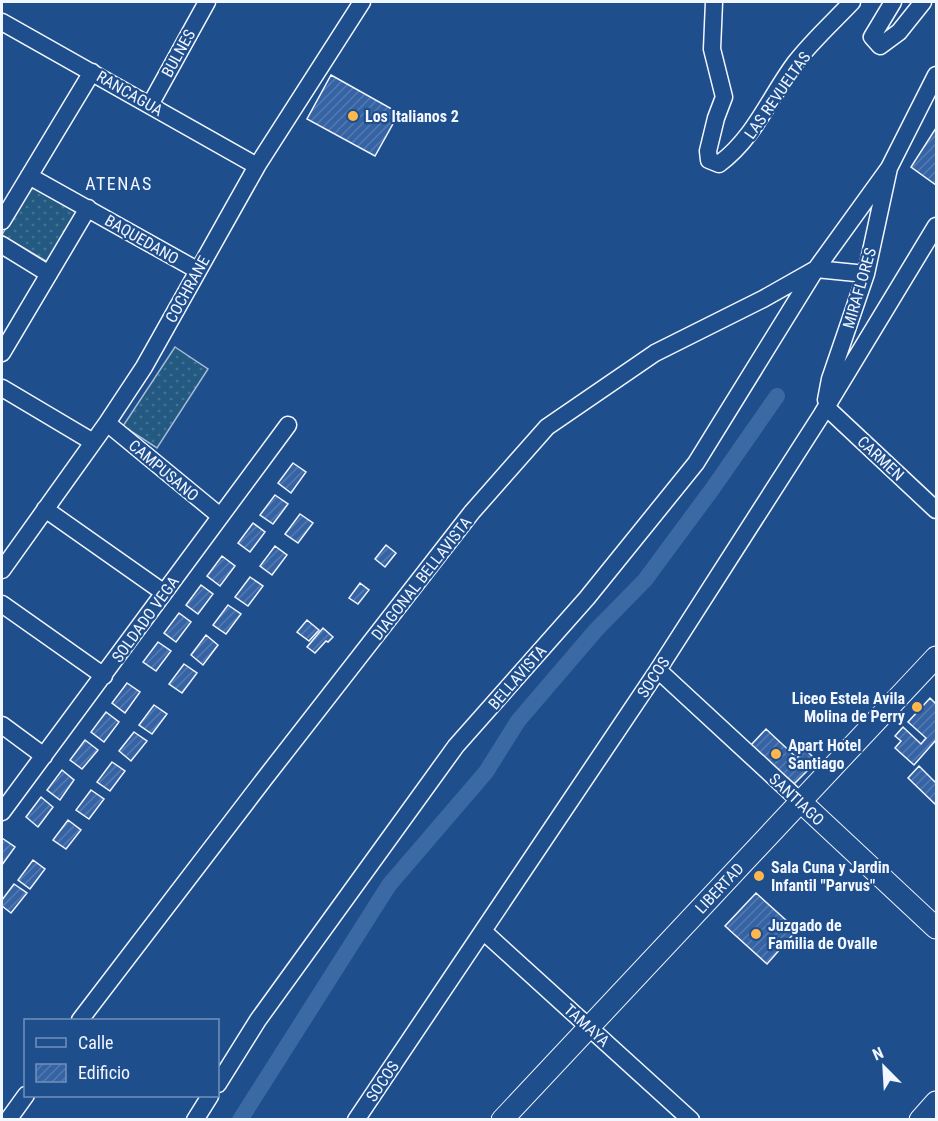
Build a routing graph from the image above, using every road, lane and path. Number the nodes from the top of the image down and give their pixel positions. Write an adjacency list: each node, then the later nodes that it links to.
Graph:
1 (207, 2): 10 (street, BULNES)
2 (360, 2): 11 (street, COCHRANE)
3 (714, 2): 4 (street, LAS REVUELTAS)
4 (852, 2)
5 (893, 2): 6 (street)
6 (923, 2)
7 (2, 22): 8 (street, RANCAGUA)
8 (92, 72): 10 (street, RANCAGUA); 13 (street)
9 (936, 75): 12 (street, MIRAFLORES)
10 (150, 105): 11 (street, RANCAGUA)
11 (257, 166): 20 (street, COCHRANE)
12 (890, 168): 19 (street, MIRAFLORES); 22 (street, MIRAFLORES)
13 (29, 176): 14 (street, BAQUEDANO); 15 (street)
14 (88, 208): 20 (street, BAQUEDANO); 21 (street, BAQUEDANO)
15 (2, 221)
16 (936, 226): 17 (street, SOCOS)
17 (931, 244): 25 (street, SOCOS)
18 (2, 245): 21 (street)
19 (816, 269): 22 (street); 45 (street, DIAGONAL BELLAVISTA); 47 (street, BELLAVISTA)
20 (197, 270): 26 (street, COCHRANE)
21 (49, 274): 23 (street, BAQUEDANO)
22 (866, 274): 25 (street, MIRAFLORES)
23 (2, 353)
24 (2, 388): 28 (street)
25 (826, 407): 30 (street, CARMEN); 37 (street, SOCOS)
26 (107, 423): 28 (street, COCHRANE); 31 (street, CAMPUSANO)
27 (288, 425): 31 (street, SOLDADO VEGA)
28 (93, 442): 29 (street, COCHRANE)
29 (45, 509): 32 (street, COCHRANE); 34 (street)
30 (936, 510)
31 (220, 516): 34 (street, SOLDADO VEGA)
32 (7, 549): 33 (street, COCHRANE)
33 (2, 570)
34 (163, 592): 38 (street, SOLDADO VEGA)
35 (2, 604): 38 (street)
36 (936, 657): 41 (main road, LIBERTAD)
37 (657, 670): 41 (street, SANTIAGO); 44 (street, SOCOS)
38 (104, 676): 40 (street, SOLDADO VEGA)
39 (2, 725): 40 (street)
40 (44, 756): 42 (street, SOLDADO VEGA)
41 (801, 802): 43 (main road, SANTIAGO); 46 (main road, LIBERTAD)
42 (2, 812)
43 (936, 928)
44 (483, 931): 46 (street, TAMAYA); 53 (street, SOCOS)
45 (81, 1019)
46 (589, 1028): 54 (main road, LIBERTAD); 55 (street, TAMAYA)
47 (219, 1082)
48 (24, 1097): 51 (street)
49 (209, 1097): 52 (street)
50 (936, 1102): 56 (main road)
51 (8, 1119)
52 (195, 1119)
53 (356, 1119)
54 (502, 1119)
55 (691, 1119)
56 (920, 1119)

